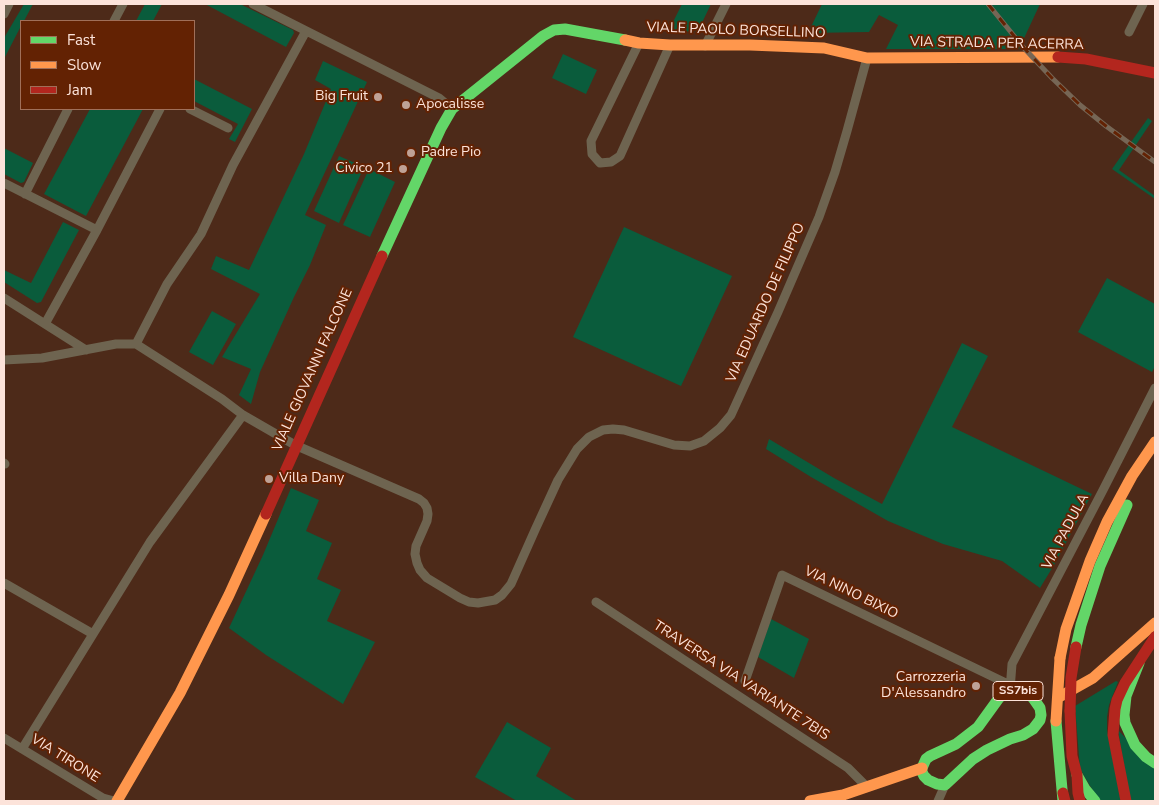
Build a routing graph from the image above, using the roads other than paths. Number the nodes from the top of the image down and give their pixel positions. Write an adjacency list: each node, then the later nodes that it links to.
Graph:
1 (10, 4): 6 (street)
2 (123, 4): 7 (street)
3 (253, 4): 8 (street)
4 (726, 4): 12 (street)
5 (1143, 4): 9 (street)
6 (4, 14)
7 (115, 20)
8 (306, 31): 15 (street); 25 (street)
9 (1129, 32)
10 (639, 43): 11 (main road, VIALE PAOLO BORSELLINO); 11 (street); 15 (main road, VIALE PAOLO BORSELLINO)
11 (670, 46): 12 (main road, VIALE PAOLO BORSELLINO)
12 (705, 46): 13 (main road, VIALE PAOLO BORSELLINO)
13 (866, 58): 14 (main road, VIA STRADA PER ACERRA); 31 (street, VIA EDUARDO DE FILIPPO)
14 (1155, 72)
15 (452, 109): 31 (main road, VIALE GIOVANNI FALCONE)
16 (67, 110): 21 (street)
17 (159, 110): 22 (street)
18 (192, 110): 19 (street)
19 (228, 128)
20 (4, 183): 21 (street)
21 (24, 194): 22 (street)
22 (97, 230): 24 (street)
23 (4, 298): 24 (street)
24 (45, 324): 26 (street)
25 (136, 344): 26 (street); 29 (street)
26 (86, 350): 27 (street)
27 (4, 360)
28 (1155, 388): 40 (street, VIA PADULA)
29 (243, 415): 31 (street); 36 (street)
30 (1155, 442): 49 (main road, bridge)
31 (295, 445): 50 (main road, VIALE GIOVANNI FALCONE)
32 (1155, 454): 46 (main road, bridge)
33 (4, 583): 36 (street)
34 (596, 602): 48 (street, TRAVERSA VIA VARIANTE 7BIS)
35 (1155, 623): 41 (main road, SS7bis)
36 (93, 634): 43 (street)
37 (1155, 637): 38 (main road)
38 (1139, 662): 44 (main road); 55 (main road)
39 (744, 681): 40 (street, VIA NINO BIXIO)
40 (1010, 688): 41 (main road, SS7bis); 45 (main road, SS7bis)
41 (1040, 708): 47 (main road, SS7bis)
42 (4, 738): 43 (street, VIA TIRONE)
43 (22, 748): 50 (street, VIA TIRONE)
44 (1155, 763)
45 (922, 768): 47 (main road); 48 (main road, SS7bis)
46 (1078, 775): 53 (main road); 54 (main road)
47 (945, 785): 52 (street)
48 (867, 786): 51 (main road, SS7bis)
49 (1064, 799)
50 (115, 801)
51 (810, 801)
52 (938, 801)
53 (1080, 801)
54 (1095, 801)
55 (1126, 801)

